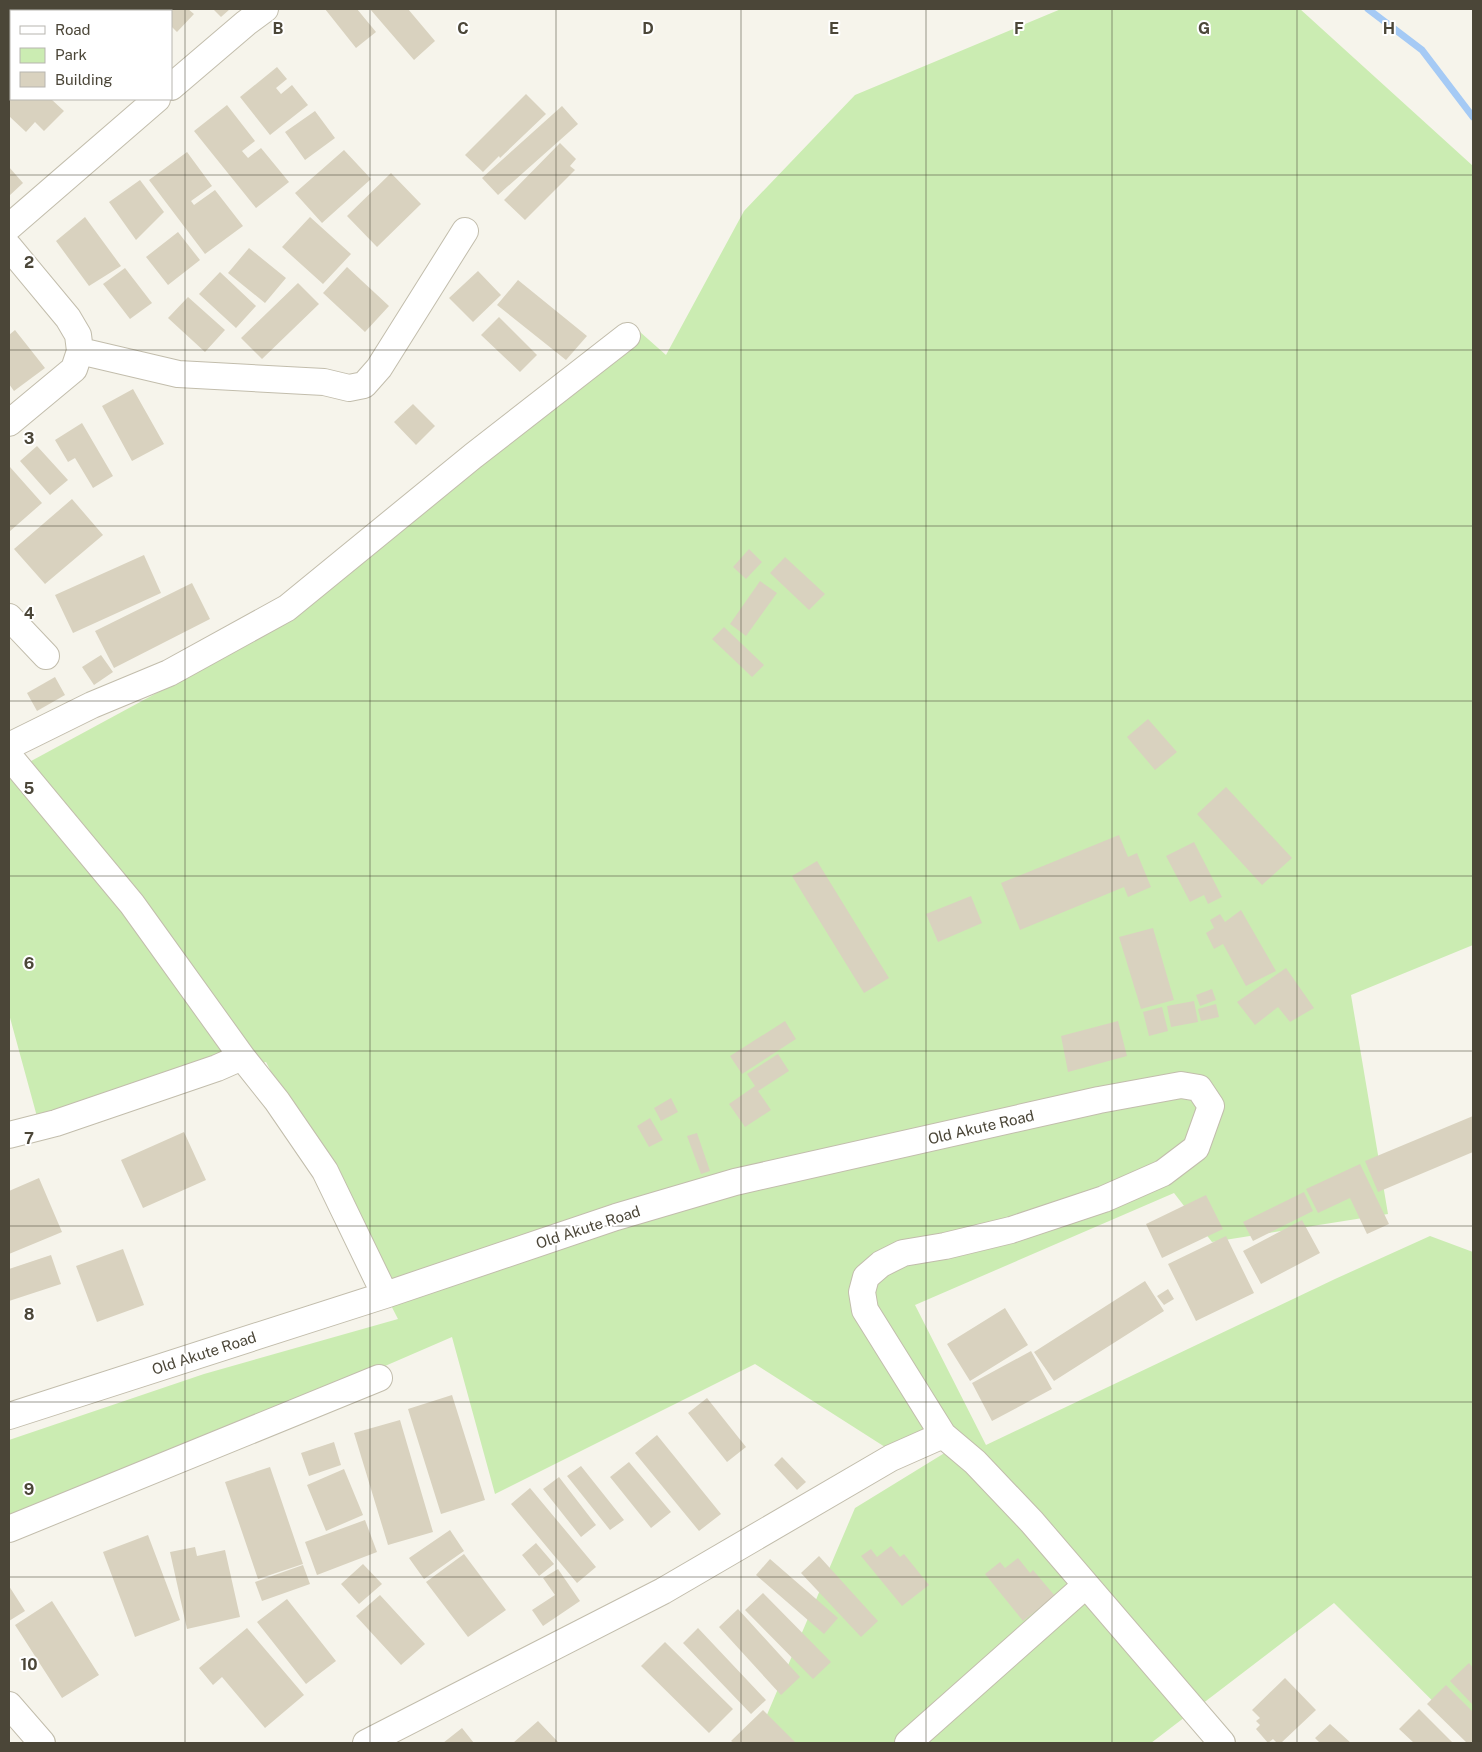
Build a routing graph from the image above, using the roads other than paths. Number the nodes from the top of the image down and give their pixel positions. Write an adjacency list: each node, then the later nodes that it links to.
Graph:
1 (265, 9): 2 (street)
2 (172, 86)
3 (156, 100): 4 (street)
4 (9, 227)
5 (465, 231): 8 (street)
6 (9, 247): 8 (street)
7 (627, 336): 12 (street)
8 (80, 351): 9 (street)
9 (9, 423)
10 (9, 617): 11 (street)
11 (46, 656)
12 (9, 746)
13 (9, 756): 14 (street)
14 (242, 1057): 15 (street); 16 (street)
15 (9, 1135)
16 (385, 1294): 18 (street, Old Akute Road); 19 (street, Old Akute Road)
17 (379, 1378): 20 (street)
18 (9, 1416)
19 (943, 1435): 21 (street); 24 (street)
20 (9, 1529)
21 (1086, 1585): 25 (street); 26 (street)
22 (9, 1705): 23 (street)
23 (42, 1743)
24 (366, 1743)
25 (908, 1743)
26 (1222, 1743)

